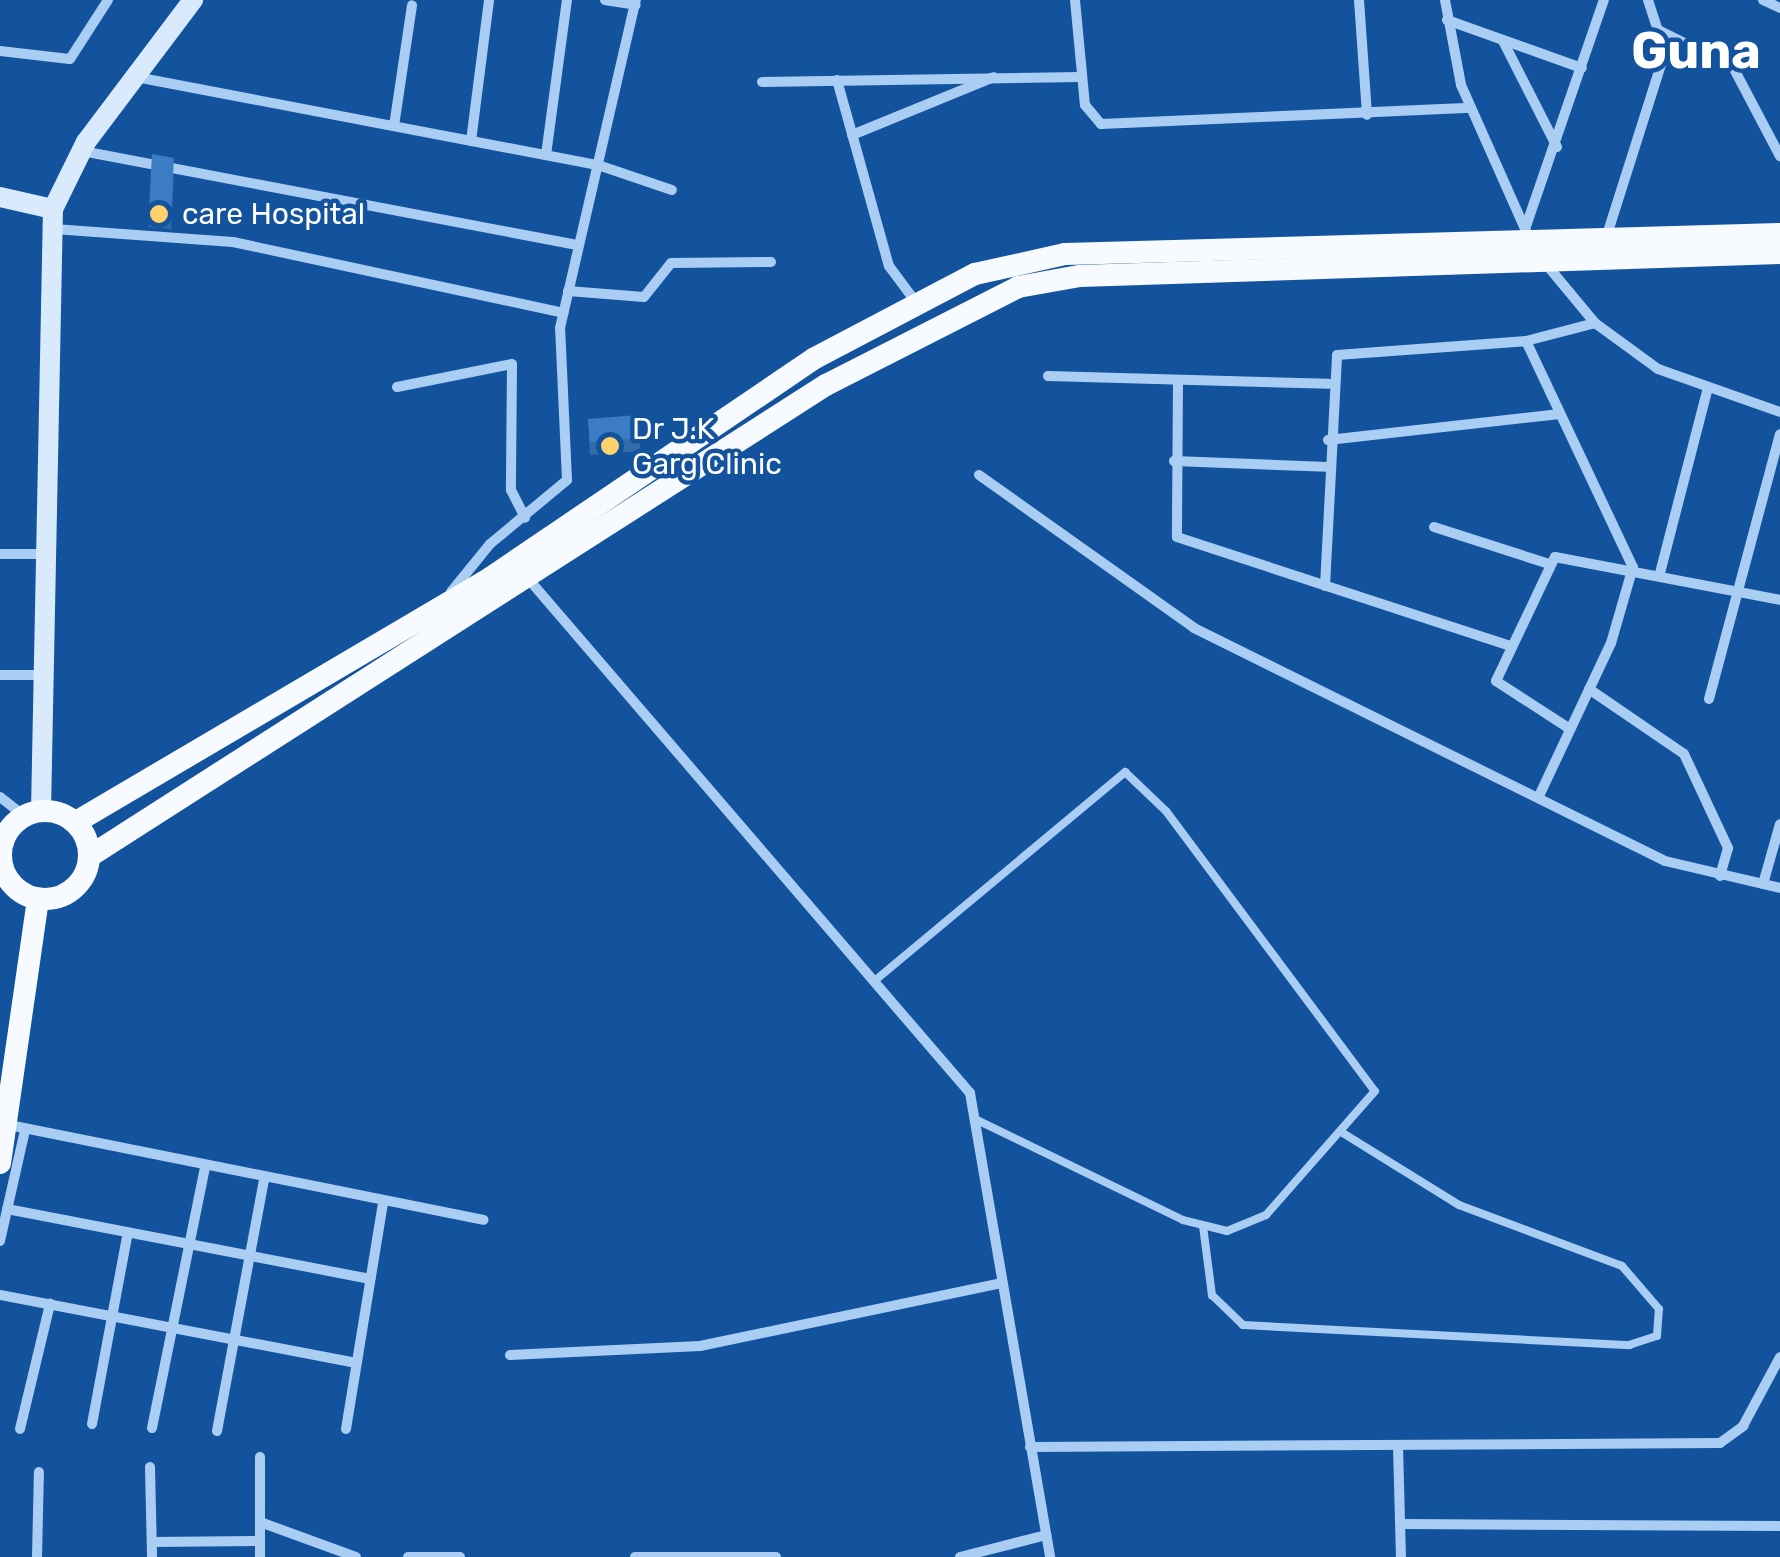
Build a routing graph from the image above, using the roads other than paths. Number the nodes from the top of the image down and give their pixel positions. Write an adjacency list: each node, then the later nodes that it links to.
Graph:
1 (108, 0): 18 (street)
2 (193, 0): 22 (main road)
3 (488, 0): 29 (street)
4 (567, 0): 32 (street)
5 (605, 0): 12 (street)
6 (1075, 0): 21 (street)
7 (1358, 0): 26 (street)
8 (1445, 0): 15 (street)
9 (1604, 0): 19 (street)
10 (1648, 0): 16 (street)
11 (1763, 0): 14 (street)
12 (636, 3): 34 (street)
13 (412, 6): 27 (street)
14 (1780, 8)
15 (1448, 20): 17 (street); 25 (street)
16 (1670, 36): 33 (street); 40 (street)
17 (1502, 40): 19 (street); 30 (street)
18 (0, 51)
19 (1582, 68): 30 (street)
20 (997, 76): 21 (street); 23 (street); 28 (street)
21 (1080, 76): 26 (street)
22 (135, 77): 27 (street); 31 (main road)
23 (837, 80): 24 (street); 28 (street)
24 (762, 82)
25 (1471, 108): 26 (street); 38 (street)
26 (1366, 114)
27 (394, 126): 29 (street)
28 (852, 135): 46 (street)
29 (471, 141): 32 (street)
30 (1557, 147): 38 (street)
31 (81, 151): 37 (main road); 41 (street)
32 (546, 155): 34 (street)
33 (1780, 156)
34 (598, 165): 35 (street); 41 (street)
35 (672, 190)
36 (0, 198): 37 (main road)
37 (53, 219): 47 (street); 65 (main road)
38 (1527, 234): 40 (main road); 43 (street); 46 (main road)
39 (1780, 234): 40 (main road)
40 (1606, 239)
41 (577, 245): 45 (street)
42 (1780, 254): 43 (main road)
43 (1543, 260): 48 (street); 70 (main road)
44 (772, 262): 45 (street)
45 (568, 291): 47 (street)
46 (908, 304): 66 (main road)
47 (564, 314): 62 (street)
48 (1595, 323): 49 (street); 54 (street)
49 (1526, 341): 52 (street); 56 (street)
50 (1048, 376): 51 (street)
51 (1178, 380): 52 (street); 59 (street)
52 (1330, 384): 58 (street)
53 (397, 387): 62 (street)
54 (1706, 390): 55 (street); 69 (street)
55 (1780, 412)
56 (1558, 414): 58 (street); 68 (street)
57 (1780, 434): 72 (street)
58 (1328, 440): 60 (street)
59 (1174, 461): 60 (street); 71 (street)
60 (1328, 466): 71 (street)
61 (979, 475): 81 (street)
62 (525, 518): 74 (street)
63 (1434, 528): 67 (street)
64 (0, 554): 65 (street)
65 (46, 554): 77 (main road)
66 (515, 562): 70 (street); 74 (main road)
67 (1549, 564): 68 (street); 75 (street)
68 (1633, 568): 69 (street); 78 (street)
69 (1660, 574): 72 (street)
70 (530, 581): 86 (main road); 92 (street)
71 (1324, 586): 75 (street)
72 (1737, 591): 73 (street); 79 (street)
73 (1780, 600)
74 (438, 609): 84 (main road)
75 (1510, 646): 80 (street)
76 (0, 675): 77 (street)
77 (42, 675): 83 (main road)
78 (1589, 688): 80 (street); 88 (street)
79 (1710, 699)
80 (1570, 728): 81 (street)
81 (1540, 794): 88 (street)
82 (0, 797): 83 (street)
83 (32, 814): 84 (main road); 87 (main road)
84 (76, 822): 86 (main road)
85 (1780, 824): 89 (street)
86 (90, 856): 91 (main road)
87 (2, 870): 91 (main road)
88 (1720, 876): 89 (street)
89 (1763, 884): 90 (street)
90 (1780, 888)
91 (19, 897): 94 (main road)
92 (878, 978): 93 (street); 95 (lane)
93 (976, 1119): 102 (lane); 108 (street)
94 (11, 1126): 96 (main road); 97 (street); 100 (street)
95 (1343, 1134): 102 (lane); 102 (lane)
96 (0, 1163)
97 (205, 1167): 98 (street); 105 (street)
98 (264, 1180): 99 (street); 106 (street)
99 (383, 1204): 101 (street); 107 (street)
100 (7, 1209): 103 (street); 104 (street)
101 (483, 1220)
102 (1203, 1226)
103 (128, 1232): 105 (street); 111 (street)
104 (0, 1241)
105 (190, 1244): 106 (street); 112 (street)
106 (250, 1256): 107 (street); 113 (street)
107 (370, 1279): 116 (street)
108 (1002, 1283): 114 (street); 123 (street)
109 (0, 1295): 110 (street)
110 (50, 1304): 111 (street); 119 (street)
111 (112, 1316): 112 (street); 117 (street)
112 (172, 1328): 113 (street); 118 (street)
113 (234, 1339): 116 (street); 121 (street)
114 (510, 1355)
115 (1780, 1357): 122 (street)
116 (356, 1362): 120 (street)
117 (92, 1424)
118 (152, 1428)
119 (20, 1429)
120 (346, 1429)
121 (216, 1431)
122 (1398, 1446): 123 (street); 128 (street)
123 (1030, 1448): 130 (street)
124 (260, 1457): 127 (street)
125 (150, 1467): 132 (street)
126 (39, 1472): 134 (street)
127 (260, 1522): 131 (street); 133 (street)
128 (1400, 1524): 129 (street); 143 (street)
129 (1780, 1526)
130 (1046, 1535): 141 (street); 142 (street)
131 (260, 1541): 132 (street); 136 (street)
132 (152, 1542): 135 (street)
133 (351, 1555)
134 (37, 1557)
135 (152, 1557)
136 (260, 1557)
137 (408, 1557): 138 (street)
138 (460, 1557)
139 (635, 1557): 140 (street)
140 (776, 1557)
141 (960, 1557)
142 (1050, 1557)
143 (1402, 1557)

